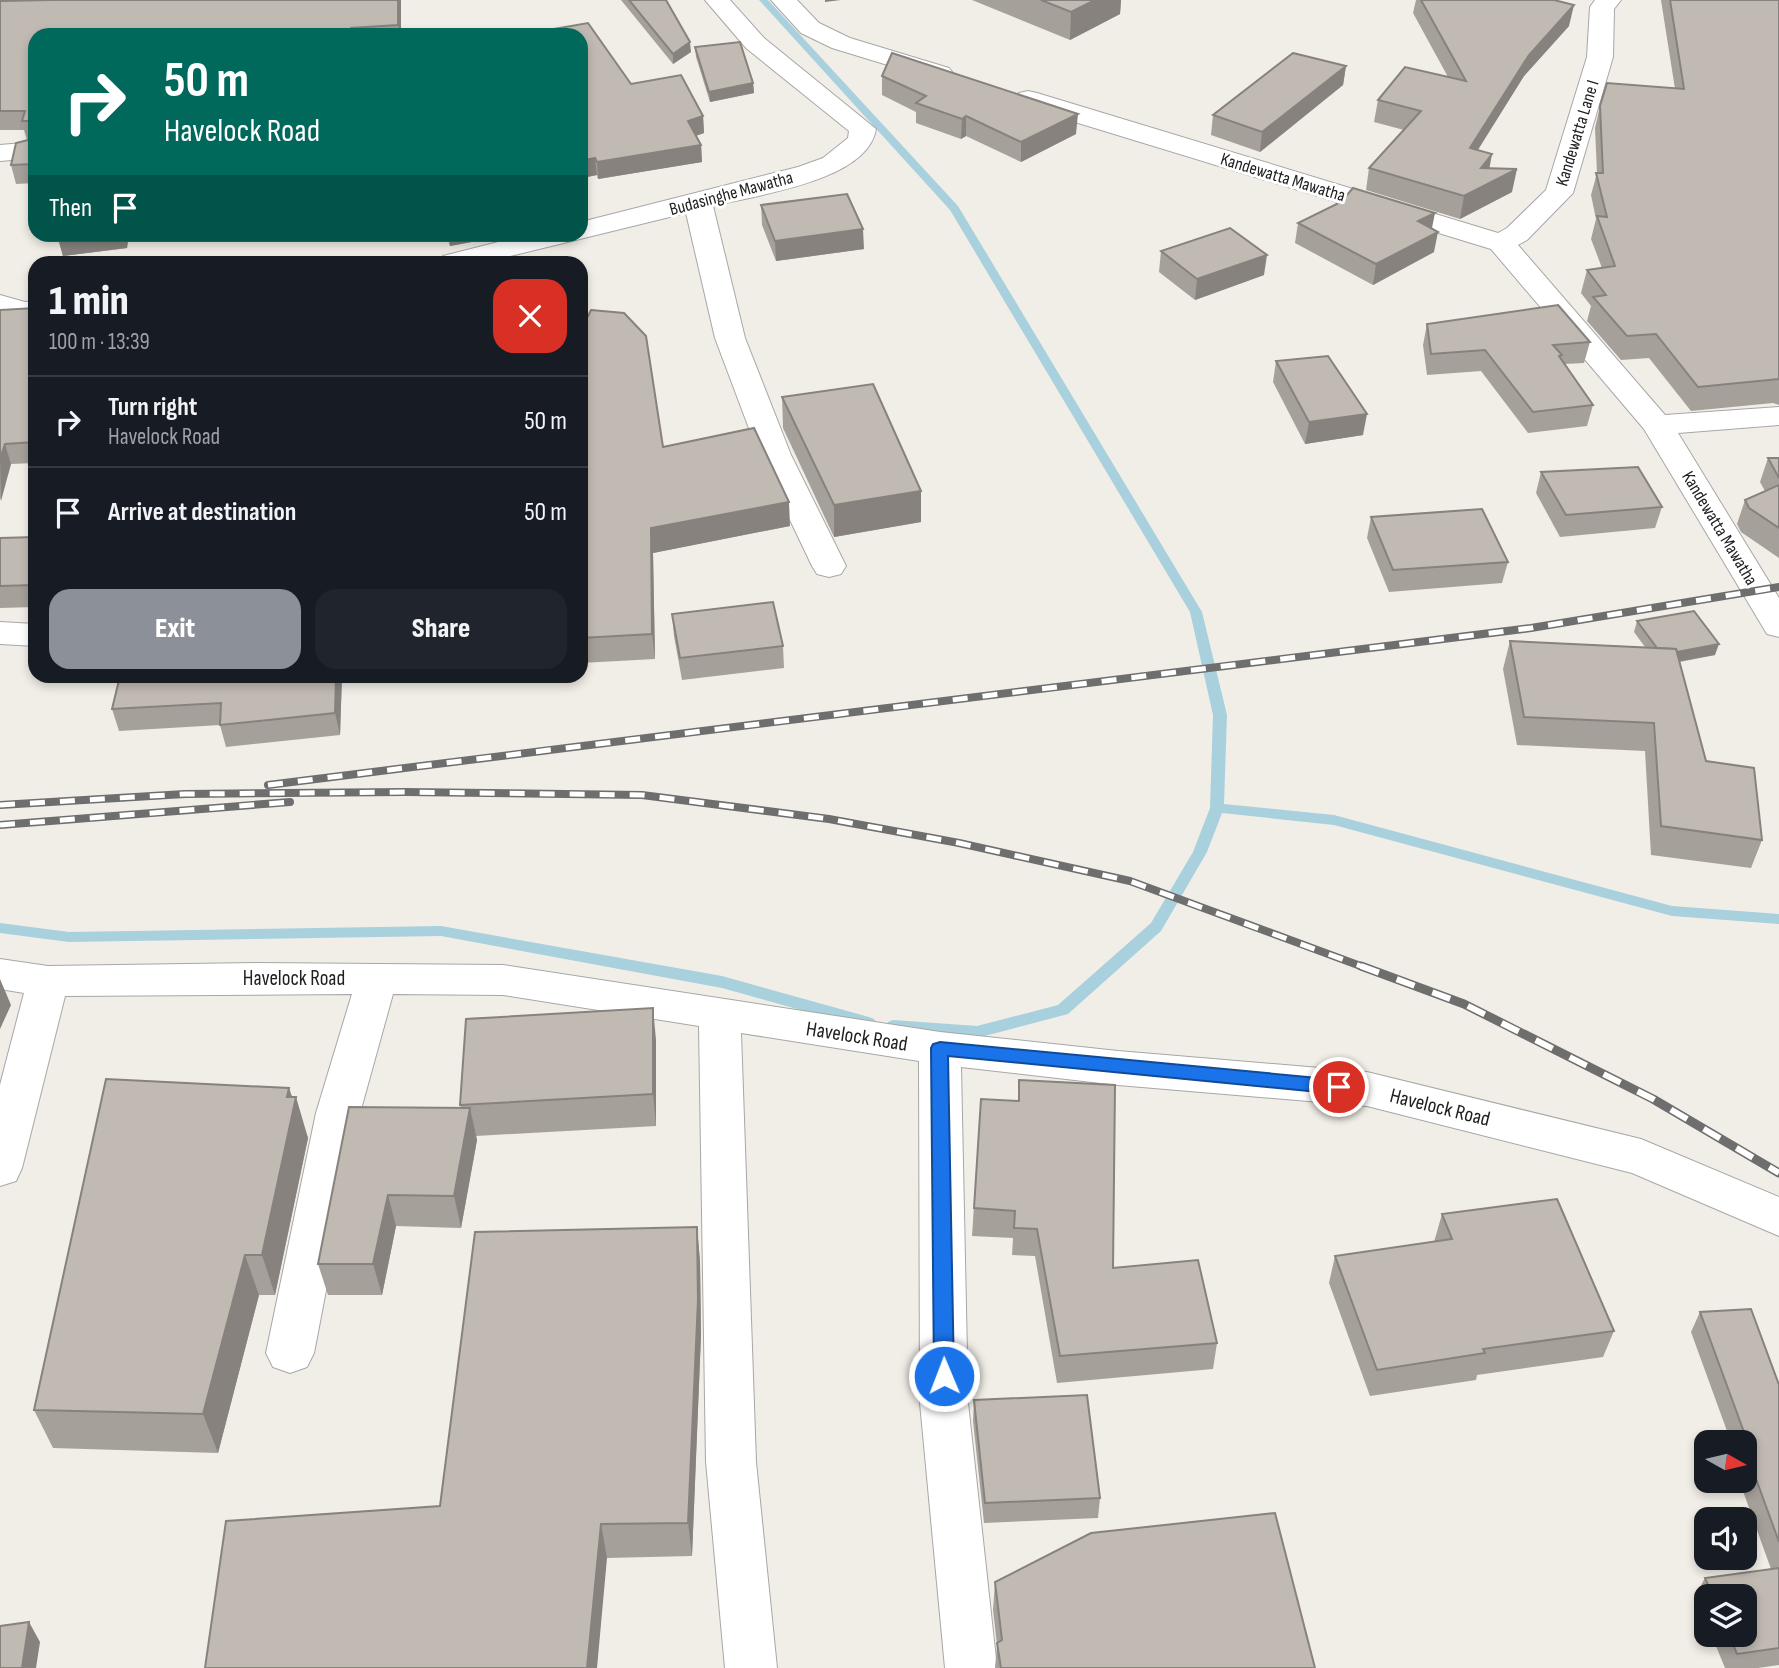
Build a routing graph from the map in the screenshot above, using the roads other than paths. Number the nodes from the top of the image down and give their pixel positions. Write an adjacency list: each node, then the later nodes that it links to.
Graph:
1 (718, 0): 5 (street)
2 (783, 0): 4 (street)
3 (1609, 0): 13 (street, Kandewatta Lane I)
4 (810, 28): 5 (street); 6 (street)
5 (755, 43): 10 (street, Budasinghe Mawatha)
6 (960, 79)
7 (1000, 91): 13 (street, Kandewatta Mawatha)
8 (28, 151): 9 (street)
9 (0, 153)
10 (698, 202): 11 (street, Budasinghe Mawatha); 19 (street)
11 (588, 229)
12 (534, 242): 14 (street)
13 (1501, 243): 18 (street, Kandewatta Mawatha)
14 (477, 256)
15 (0, 304): 16 (street)
16 (28, 311)
17 (1779, 416): 18 (street)
18 (1657, 425): 20 (street, Kandewatta Mawatha)
19 (829, 566)
20 (1779, 626)
21 (0, 633): 22 (street)
22 (28, 635)
23 (0, 974): 25 (street, Havelock Road)
24 (377, 978): 25 (street, Havelock Road); 26 (street, Havelock Road); 30 (street)
25 (48, 981): 28 (street)
26 (720, 1014): 27 (street, Havelock Road); 31 (street)
27 (940, 1048): 29 (street, Havelock Road); 32 (street)
28 (0, 1168)
29 (1779, 1217)
30 (290, 1353)
31 (751, 1668)
32 (971, 1668)

